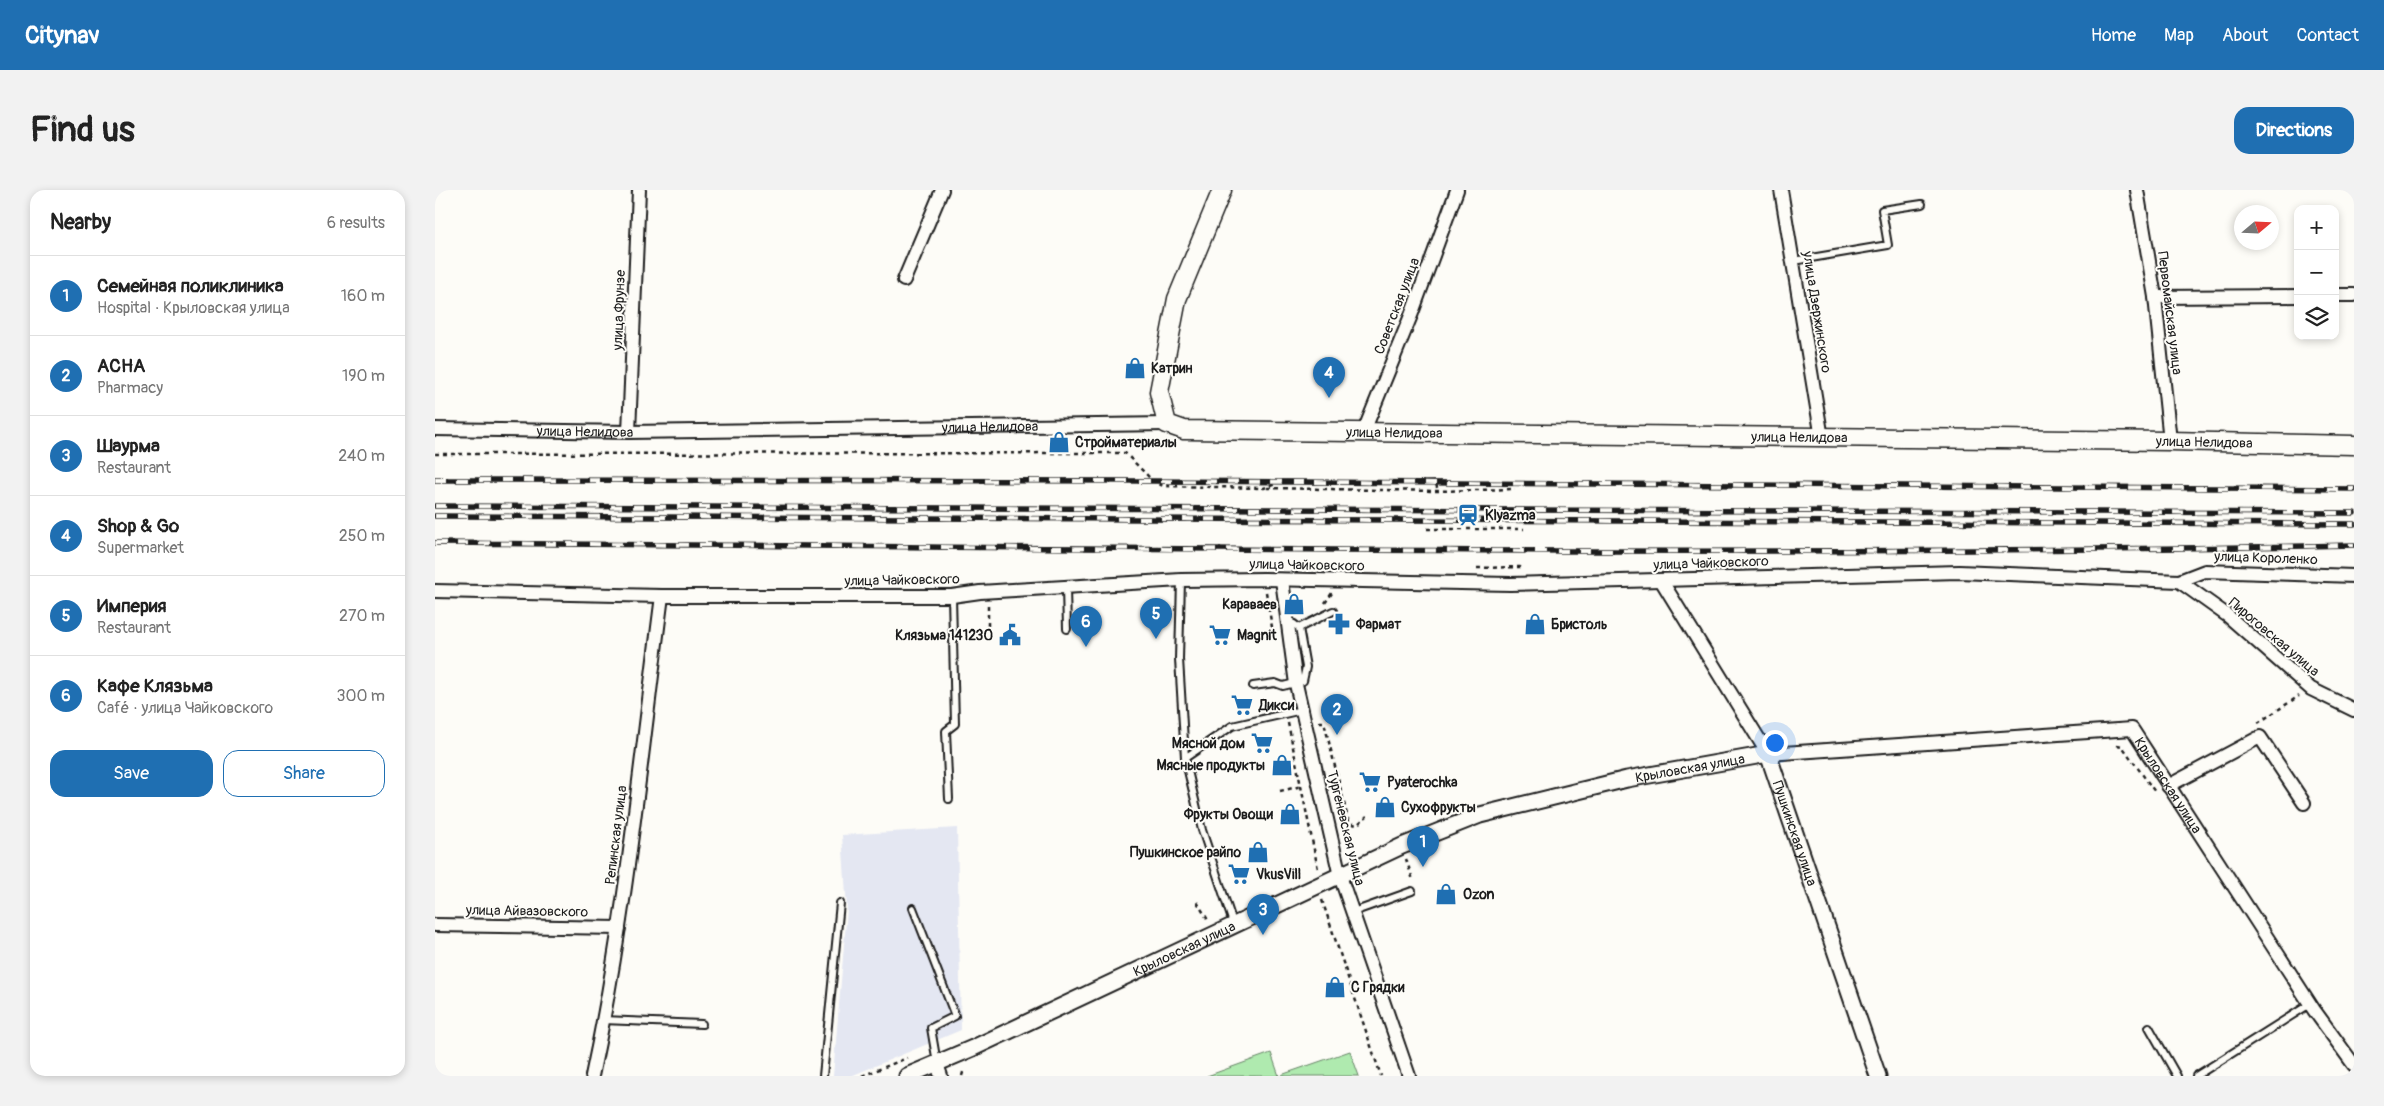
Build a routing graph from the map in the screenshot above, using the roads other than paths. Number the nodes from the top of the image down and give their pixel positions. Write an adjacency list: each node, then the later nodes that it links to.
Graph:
1 (639, 190): 17 (street, улица Фрунзе)
2 (942, 190): 9 (street)
3 (1222, 190): 14 (main road)
4 (1457, 190): 16 (street, Советская улица)
5 (1781, 190): 8 (street, улица Дзержинского)
6 (2137, 190): 13 (street, Первомайская улица)
7 (1922, 204): 8 (lane)
8 (1793, 261): 18 (street, улица Дзержинского)
9 (904, 280)
10 (2339, 295): 11 (street)
11 (2354, 295)
12 (2294, 296): 13 (street)
13 (2155, 297): 19 (street, Первомайская улица)
14 (1167, 424): 16 (main road, улица Нелидова); 17 (street, улица Нелидова)
15 (435, 430): 17 (street, улица Нелидова)
16 (1364, 431): 18 (main road, улица Нелидова)
17 (629, 432)
18 (1823, 438): 19 (main road, улица Нелидова)
19 (2170, 441): 20 (main road, улица Нелидова)
20 (2354, 446)
21 (2354, 576): 25 (street, улица Короленко)
22 (1181, 580): 23 (street, улица Чайковского); 26 (street, улица Чайковского); 38 (lane)
23 (1282, 580): 24 (street, улица Чайковского); 31 (street, Тургеневская улица)
24 (1661, 580): 25 (street, улица Чайковского); 37 (street, Пушкинская улица)
25 (2179, 581): 36 (street, Пироговская улица)
26 (1066, 587): 29 (street, улица Чайковского); 32 (lane)
27 (435, 591): 28 (street, улица Чайковского)
28 (662, 596): 29 (street, улица Чайковского); 49 (street, Репинская улица)
29 (952, 596): 40 (lane)
30 (1333, 611): 31 (lane)
31 (1293, 626): 33 (street, Тургеневская улица)
32 (1067, 629)
33 (1296, 684): 34 (lane); 35 (street, Тургеневская улица)
34 (1253, 686)
35 (1302, 710): 38 (lane); 42 (street, Тургеневская улица)
36 (2354, 710)
37 (1769, 754): 39 (street, Крыловская улица); 42 (street, Крыловская улица); 60 (street, Пушкинская улица)
38 (1185, 758): 48 (lane)
39 (2168, 786): 41 (street); 50 (street, Крыловская улица)
40 (949, 799)
41 (2304, 803)
42 (1340, 876): 46 (street, Тургеневская улица); 48 (street, Крыловская улица)
43 (1412, 892): 46 (lane)
44 (839, 903): 57 (lane)
45 (913, 908): 55 (lane)
46 (1353, 912): 59 (street, Тургеневская улица)
47 (435, 925): 49 (street, улица Айвазовского)
48 (1234, 926): 55 (street, Крыловская улица)
49 (619, 928): 51 (street, Репинская улица)
50 (2310, 1004): 54 (street, Крыловская улица); 62 (lane)
51 (603, 1020): 52 (lane); 56 (street, Репинская улица)
52 (702, 1024)
53 (2149, 1027): 61 (lane)
54 (2354, 1065)
55 (939, 1070): 58 (street, Крыловская улица)
56 (591, 1076)
57 (823, 1076)
58 (907, 1076)
59 (1409, 1076)
60 (1878, 1076)
61 (2177, 1076)
62 (2196, 1076)

